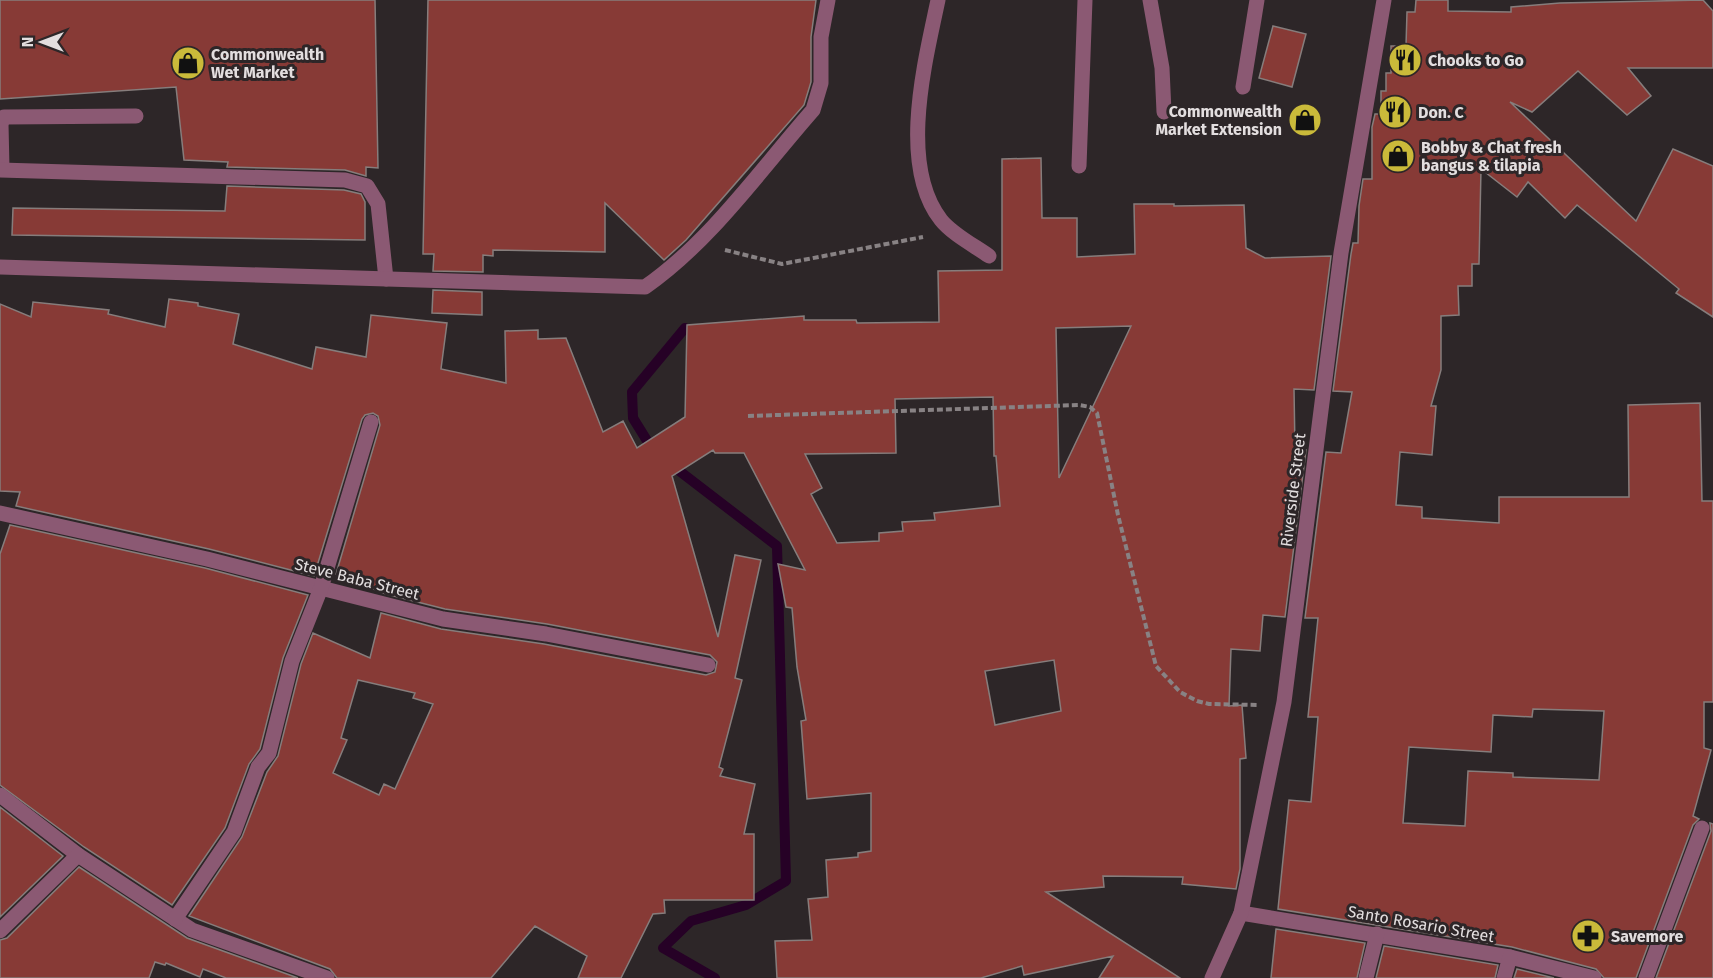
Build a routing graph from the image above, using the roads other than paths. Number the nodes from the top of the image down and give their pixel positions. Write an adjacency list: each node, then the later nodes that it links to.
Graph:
1 (828, 0): 14 (street)
2 (938, 0): 12 (street)
3 (1085, 0): 10 (street)
4 (1150, 0): 8 (street)
5 (1257, 0): 7 (street)
6 (1384, 0): 22 (street, Riverside Street)
7 (1243, 87)
8 (1164, 112)
9 (136, 116): 11 (street)
10 (1079, 166)
11 (1, 169): 14 (street)
12 (989, 256)
13 (0, 267): 14 (street)
14 (386, 279)
15 (371, 422): 17 (street)
16 (0, 513): 17 (street, Steve Baba Street)
17 (321, 588): 18 (street, Steve Baba Street); 23 (street)
18 (708, 665)
19 (0, 795): 21 (street)
20 (1702, 828): 32 (street)
21 (78, 855): 23 (street); 24 (street)
22 (1241, 913): 25 (street, Santo Rosario Street); 28 (street, Riverside Street)
23 (175, 919): 27 (street)
24 (0, 931)
25 (1377, 934): 26 (street, Santo Rosario Street); 29 (street)
26 (1510, 957): 30 (street); 31 (street, Santo Rosario Street)
27 (327, 978)
28 (1212, 978)
29 (1366, 978)
30 (1504, 978)
31 (1594, 978)
32 (1646, 978)

